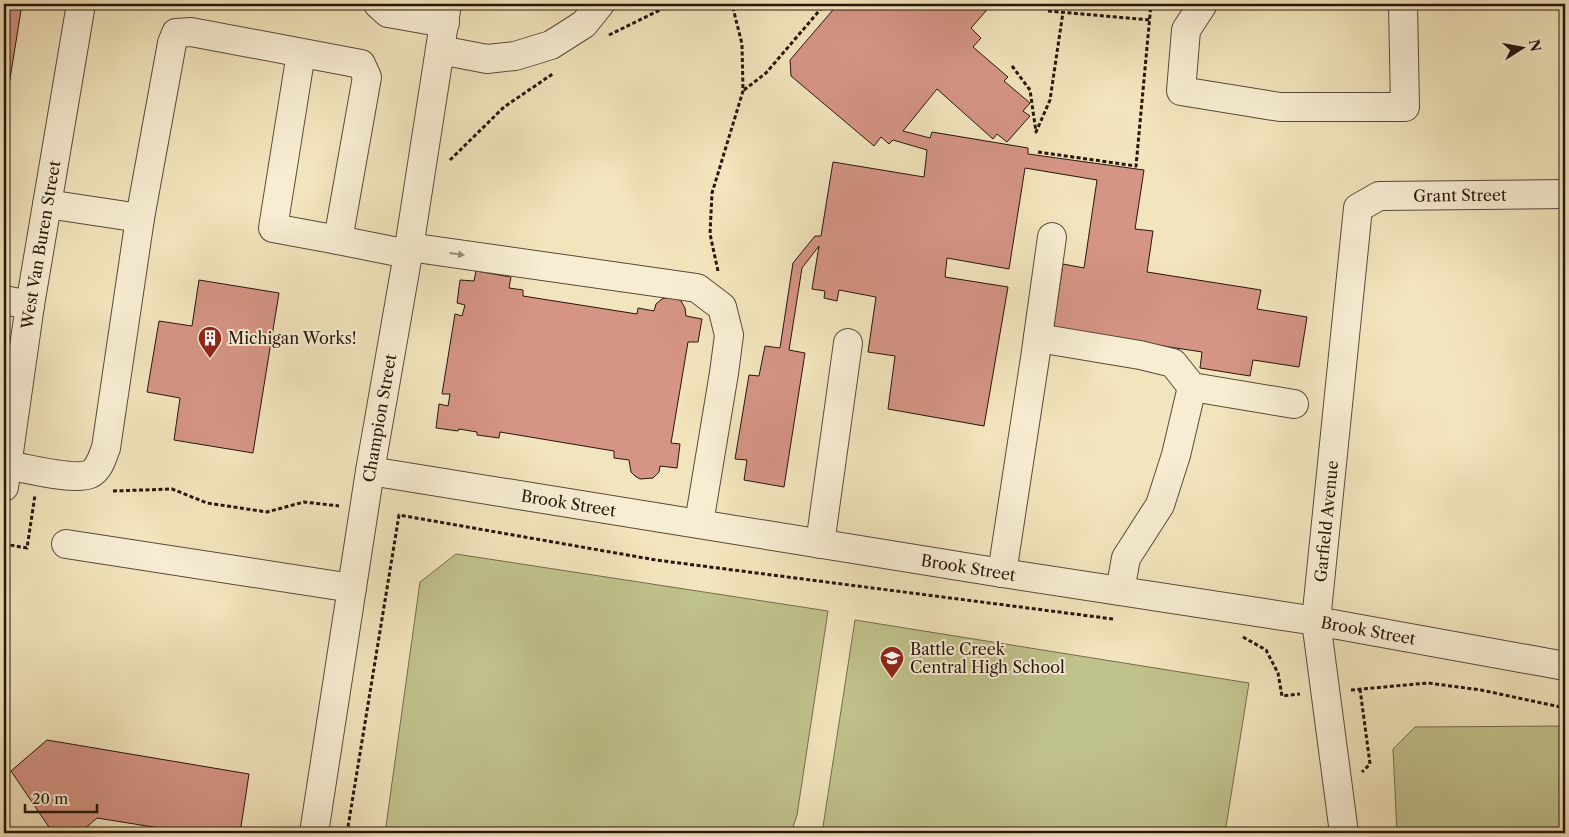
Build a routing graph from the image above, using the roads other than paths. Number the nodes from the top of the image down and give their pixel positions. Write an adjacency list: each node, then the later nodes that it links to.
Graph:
1 (81, 4): 10 (street, West Van Buren Street)
2 (378, 4): 6 (street)
3 (600, 4): 7 (street)
4 (1204, 4): 5 (street)
5 (1403, 4)
6 (446, 14): 7 (street, Champion Street)
7 (440, 50): 15 (street, Champion Street)
8 (301, 53): 12 (street); 14 (street); 14 (street)
9 (1565, 194): 11 (street, Grant Street)
10 (47, 204): 12 (street); 16 (street, West Van Buren Street)
11 (1358, 208): 29 (street, Garfield Avenue)
12 (140, 218): 22 (street)
13 (1052, 237): 17 (street)
14 (338, 240): 15 (street)
15 (408, 250): 21 (street, Champion Street); 23 (street, one-way to 23)
16 (17, 303): 22 (street, West Van Buren Street)
17 (1038, 338): 19 (street); 26 (street)
18 (848, 343): 25 (street)
19 (1192, 387): 20 (street); 28 (street)
20 (1294, 404)
21 (370, 471): 23 (street, Brook Street); 27 (street, Champion Street)
22 (5, 476)
23 (699, 523): 25 (street, Brook Street)
24 (66, 544): 27 (street)
25 (820, 544): 26 (street, Brook Street)
26 (1002, 573): 28 (street, Brook Street)
27 (352, 588): 31 (street, Champion Street)
28 (1120, 591): 29 (street, Brook Street)
29 (1316, 622): 30 (street, Brook Street); 32 (street, Garfield Avenue)
30 (1565, 666)
31 (314, 833)
32 (1344, 833)

